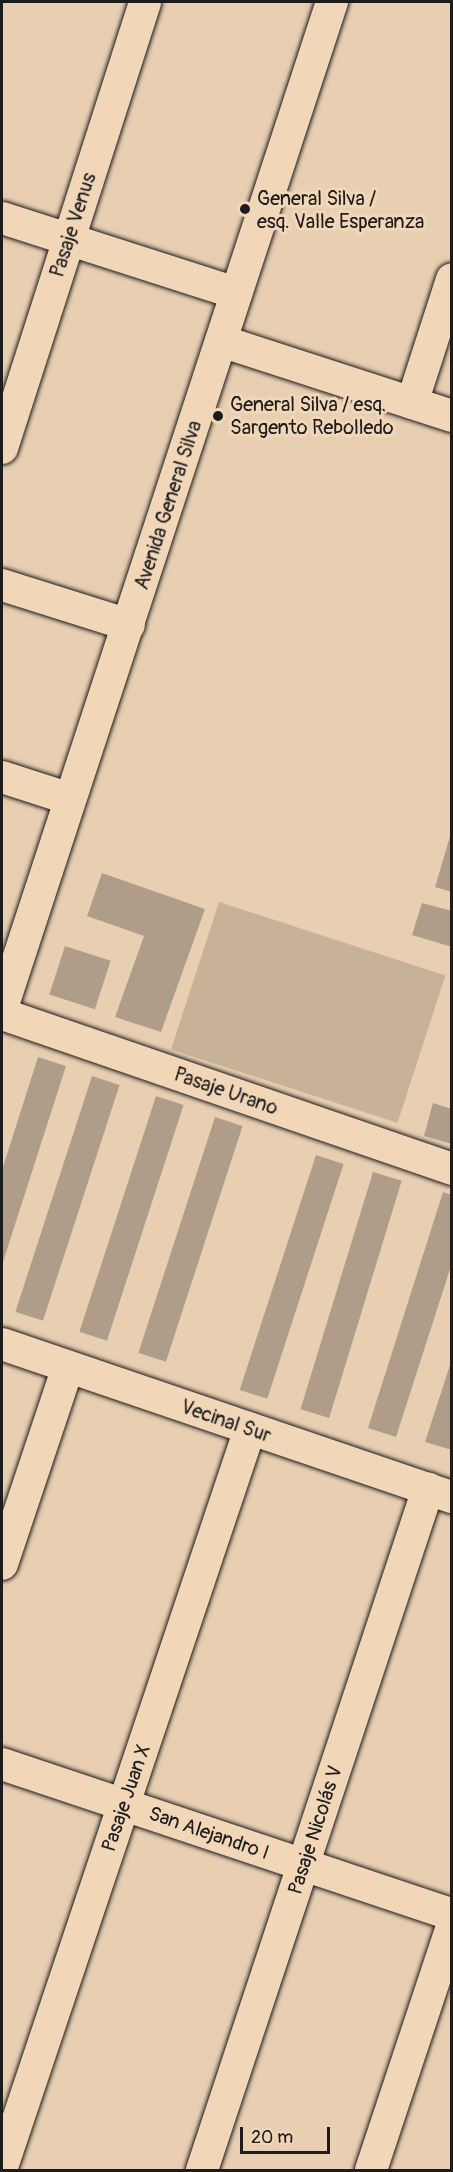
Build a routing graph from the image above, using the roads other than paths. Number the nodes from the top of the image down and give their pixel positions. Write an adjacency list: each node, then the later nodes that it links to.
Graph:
1 (145, 2): 4 (street, Pasaje Venus)
2 (332, 2): 6 (street, Avenida General Silva)
3 (2, 218): 4 (street)
4 (69, 240): 6 (street); 10 (street, Pasaje Venus)
5 (452, 279): 8 (street)
6 (237, 293): 7 (street, Avenida General Silva)
7 (221, 341): 8 (street); 12 (street, Avenida General Silva)
8 (412, 403): 9 (street)
9 (452, 416)
10 (2, 448)
11 (2, 585): 12 (street)
12 (129, 625): 14 (street, Avenida General Silva)
13 (2, 777): 14 (street)
14 (70, 799): 15 (street, Avenida General Silva)
15 (8, 964): 16 (street, Avenida General Silva)
16 (2, 1008)
17 (2, 1014): 18 (street, Pasaje Urano)
18 (452, 1169)
19 (2, 1344): 20 (street, Vecinal Sur)
20 (68, 1367): 21 (street, Vecinal Sur); 23 (street)
21 (250, 1429): 22 (street, Vecinal Sur); 25 (street, Pasaje Juan X)
22 (440, 1493): 26 (street, Pasaje Nicolás V)
23 (2, 1564)
24 (2, 1764): 25 (street, San Alejandro I)
25 (123, 1804): 26 (street, San Alejandro I); 29 (street, Pasaje Juan X)
26 (303, 1865): 27 (street, San Alejandro I); 30 (street, Pasaje Nicolás V)
27 (452, 1915)
28 (452, 1927): 31 (street)
29 (2, 2167)
30 (202, 2170)
31 (371, 2170)

